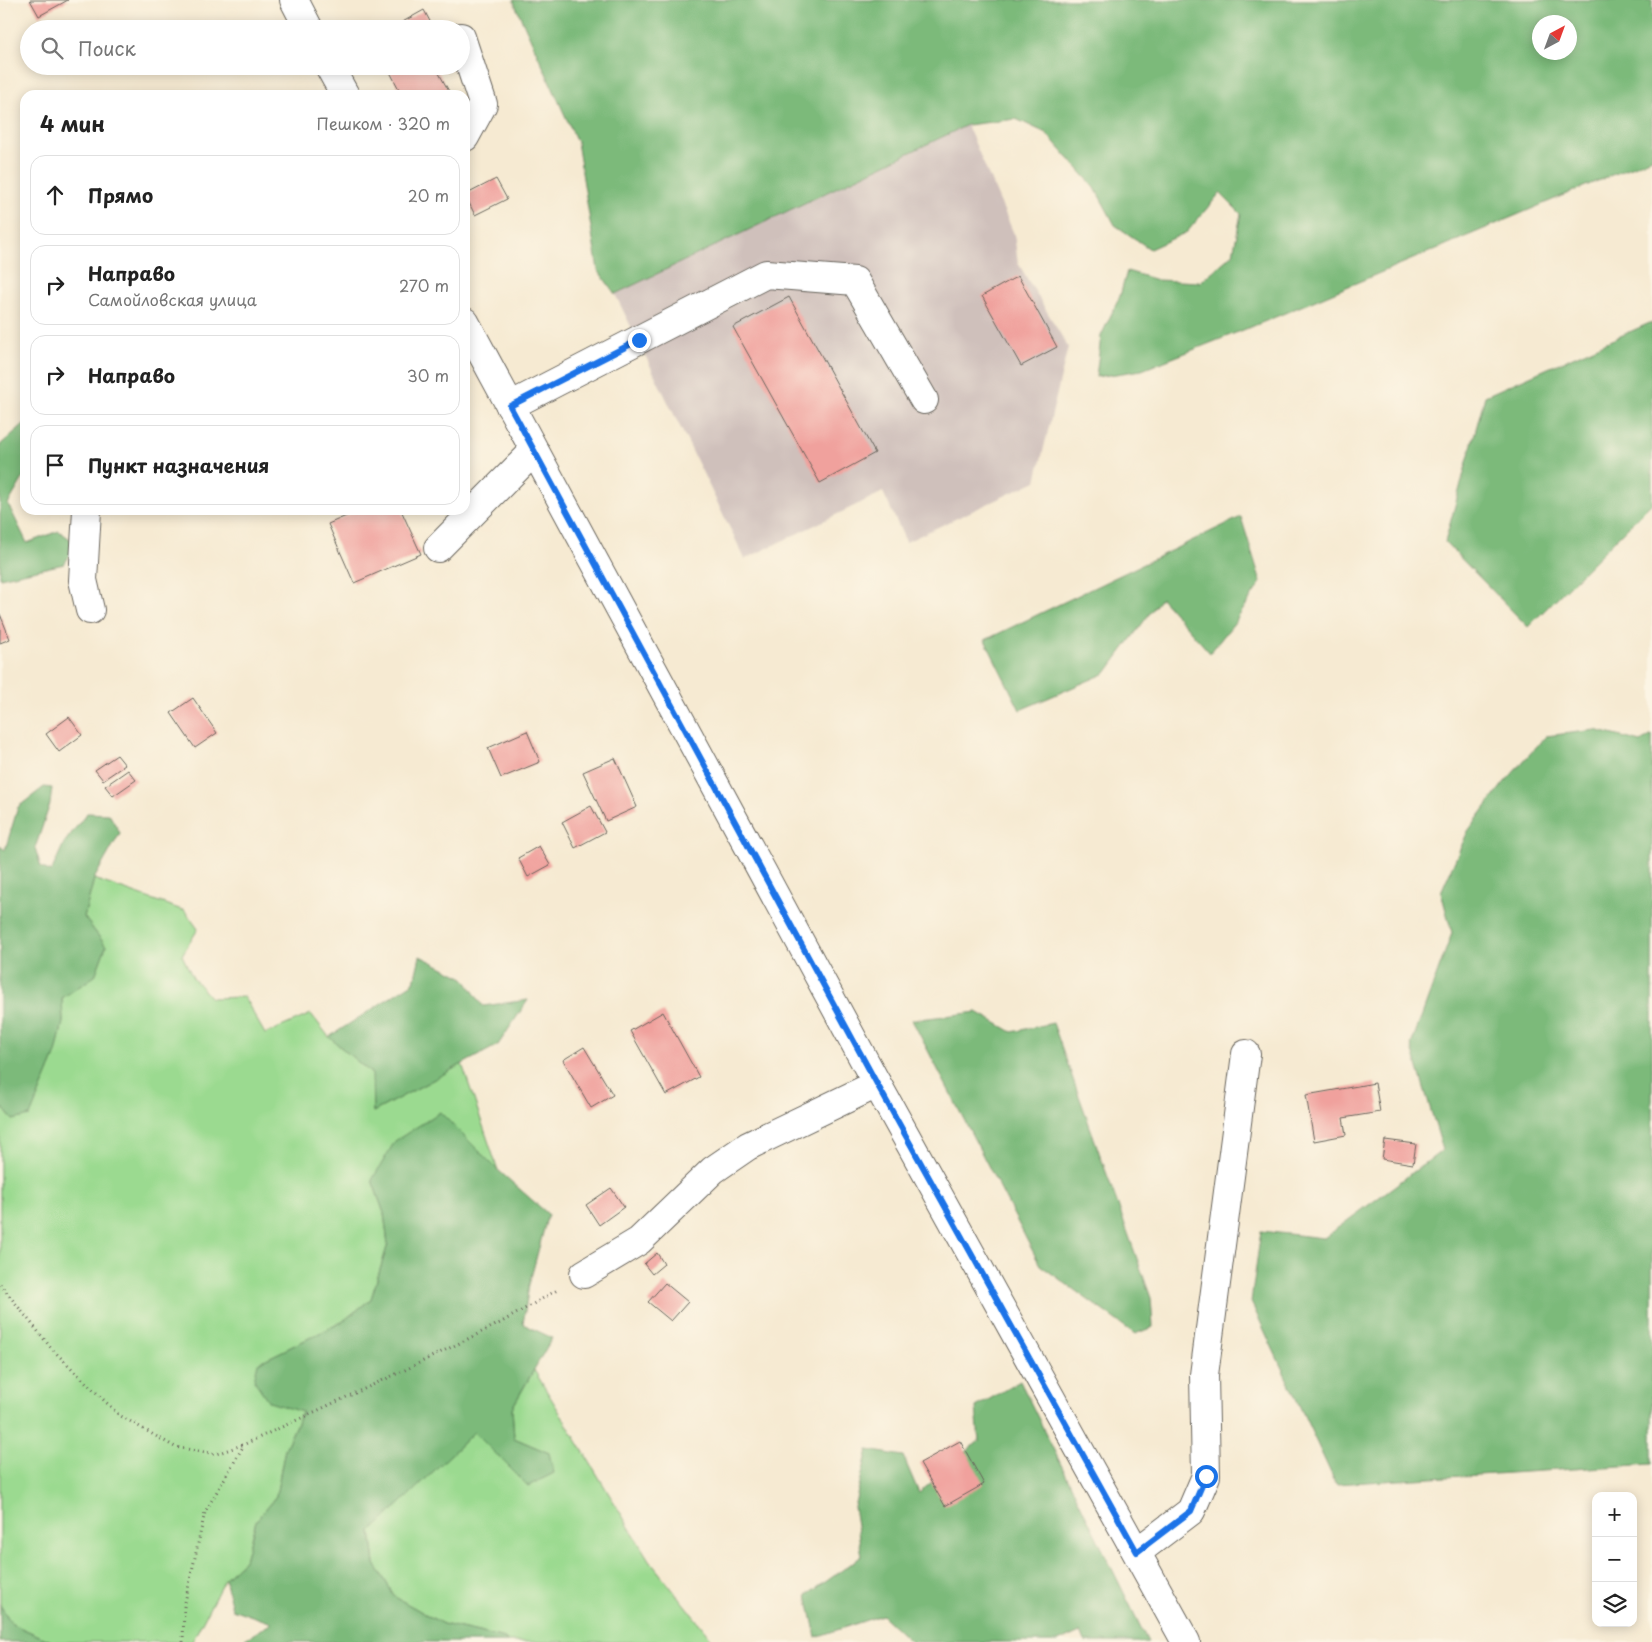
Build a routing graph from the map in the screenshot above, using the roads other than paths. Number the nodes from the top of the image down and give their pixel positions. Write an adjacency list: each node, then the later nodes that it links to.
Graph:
1 (294, 0): 2 (street)
2 (305, 20)
3 (470, 64): 6 (street)
4 (334, 75): 5 (street)
5 (342, 90)
6 (470, 128)
7 (470, 331): 9 (street)
8 (924, 400): 9 (street)
9 (510, 406): 10 (street)
10 (534, 451): 12 (street); 15 (street)
11 (87, 515): 13 (street)
12 (438, 548)
13 (90, 610)
14 (1246, 1054): 17 (street)
15 (877, 1084): 16 (street); 17 (street)
16 (584, 1274)
17 (1137, 1552): 18 (street)
18 (1186, 1642)

